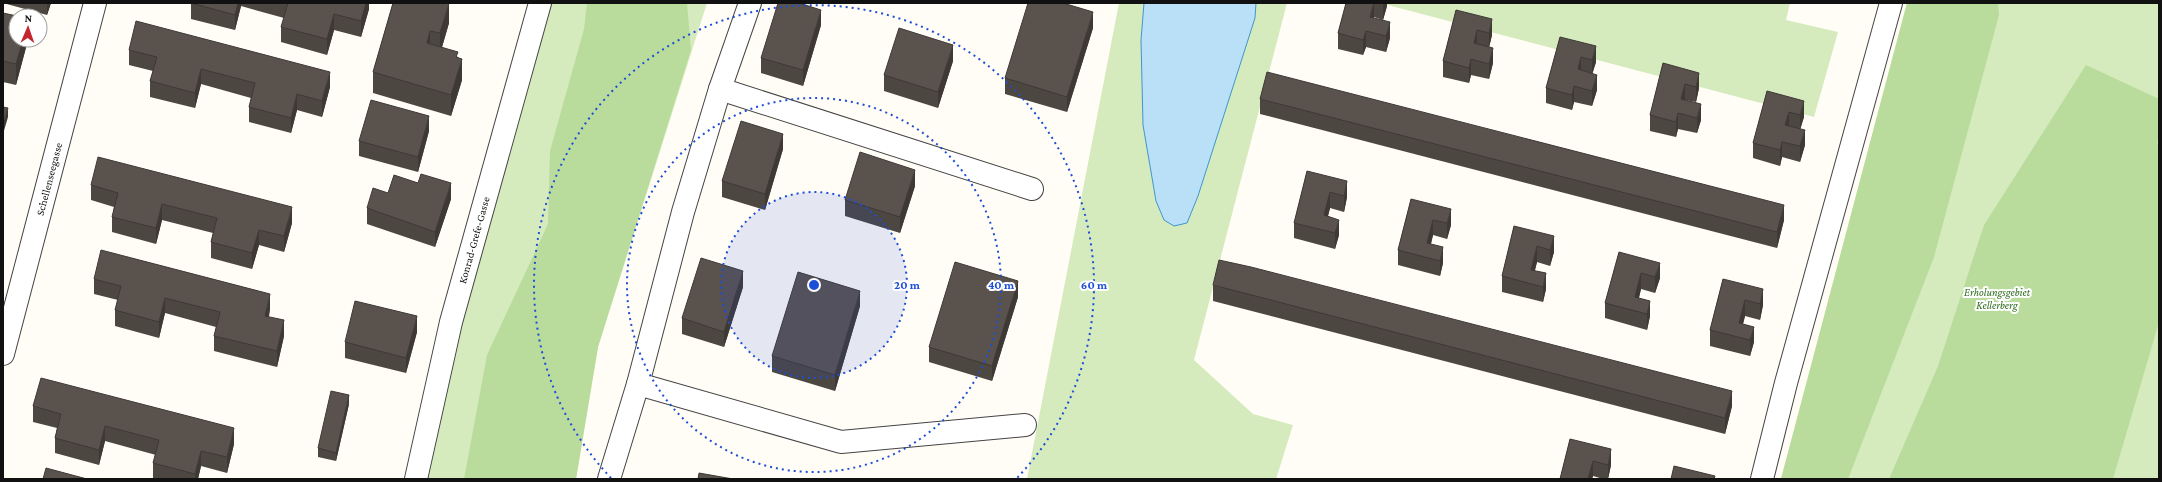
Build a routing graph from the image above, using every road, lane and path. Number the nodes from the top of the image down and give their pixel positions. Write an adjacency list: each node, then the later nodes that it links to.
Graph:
1 (95, 3): 7 (street, Schellenseegasse)
2 (540, 3): 10 (street, Konrad-Grefe-Gasse)
3 (750, 3): 5 (street)
4 (1891, 3): 12 (street)
5 (720, 89): 6 (street); 8 (street)
6 (1032, 189)
7 (3, 354)
8 (638, 384): 9 (street); 11 (street)
9 (1025, 426)
10 (416, 479)
11 (609, 479)
12 (1762, 479)

